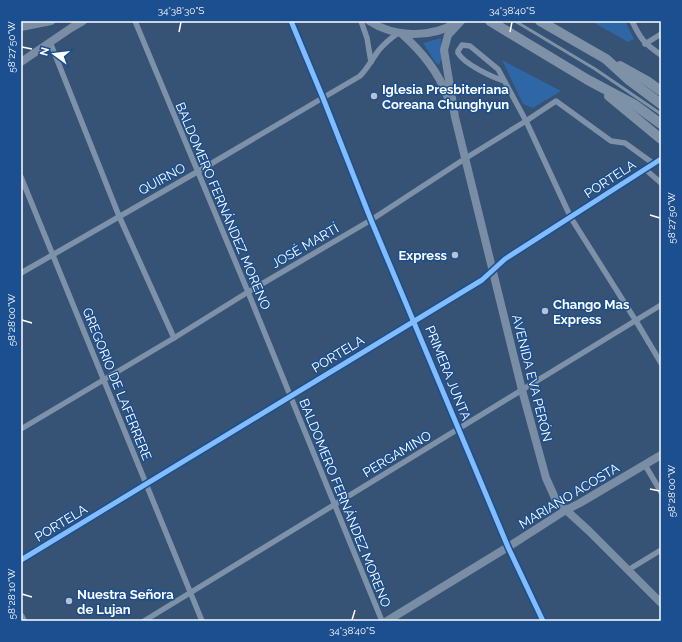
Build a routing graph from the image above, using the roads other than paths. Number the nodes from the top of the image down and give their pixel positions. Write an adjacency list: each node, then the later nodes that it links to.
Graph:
1 (51, 21): 12 (main road)
2 (83, 21): 15 (main road)
3 (135, 21): 35 (street, BALDOMERO FERNÁNDEZ MORENO)
4 (291, 21): 24 (street, PRIMERA JUNTA)
5 (361, 21): 20 (street)
6 (369, 21): 13 (main road)
7 (460, 21): 13 (main road); 27 (main road, AVENIDA EVA PERÓN)
8 (490, 21): 21 (highway)
9 (515, 21): 26 (lane)
10 (540, 21): 18 (highway)
11 (632, 21): 16 (street)
12 (21, 27)
13 (400, 33): 20 (street, QUIRNO); 27 (main road, AVENIDA EVA PERÓN)
14 (661, 34): 16 (street)
15 (50, 42): 19 (main road); 38 (street)
16 (645, 44): 17 (street)
17 (661, 55)
18 (603, 58): 23 (highway); 25 (highway)
19 (21, 62)
20 (371, 63): 24 (street, QUIRNO)
21 (586, 78): 29 (highway); 30 (highway)
22 (504, 81): 22 (street); 28 (street)
23 (661, 90)
24 (323, 98): 35 (street, QUIRNO); 40 (street, PRIMERA JUNTA)
25 (661, 104)
26 (661, 114)
27 (455, 117): 31 (main road, AVENIDA EVA PERÓN)
28 (526, 121): 31 (street, JOSÉ MARTÍ); 33 (street, JOSÉ MARTÍ); 39 (street)
29 (661, 124)
30 (661, 139)
31 (466, 158): 40 (street, JOSÉ MARTÍ); 42 (main road, AVENIDA EVA PERÓN)
32 (661, 159): 33 (street, PORTELA)
33 (654, 164): 34 (street, PORTELA)
34 (645, 169): 37 (street); 39 (street, PORTELA)
35 (197, 172): 38 (street, QUIRNO); 44 (street, BALDOMERO FERNÁNDEZ MORENO)
36 (21, 177): 41 (street, GREGORIO DE LAFERRERE)
37 (661, 184)
38 (119, 216): 41 (street, QUIRNO); 48 (street)
39 (571, 218): 42 (street, PORTELA); 47 (street)
40 (371, 220): 44 (street, JOSÉ MARTÍ); 46 (street, PRIMERA JUNTA)
41 (52, 255): 43 (street, QUIRNO); 50 (street, GREGORIO DE LAFERRERE)
42 (493, 270): 46 (street, PORTELA); 51 (main road, AVENIDA EVA PERÓN)
43 (21, 273)
44 (248, 292): 48 (street, JOSÉ MARTÍ); 52 (street, BALDOMERO FERNÁNDEZ MORENO)
45 (661, 305): 47 (street, PERGAMINO)
46 (414, 321): 52 (street, PORTELA); 54 (street, PRIMERA JUNTA)
47 (636, 321): 49 (street); 51 (street, PERGAMINO)
48 (174, 338): 50 (street, JOSÉ MARTÍ)
49 (661, 363)
50 (103, 380): 53 (street, JOSÉ MARTÍ); 57 (street, GREGORIO DE LAFERRERE)
51 (522, 390): 54 (street, PERGAMINO); 60 (main road, AVENIDA EVA PERÓN)
52 (290, 396): 57 (street, PORTELA); 59 (street, BALDOMERO FERNÁNDEZ MORENO)
53 (21, 429)
54 (459, 429): 59 (street, PERGAMINO); 61 (street, PRIMERA JUNTA)
55 (661, 455): 56 (main road, MARIANO ACOSTA)
56 (645, 465): 58 (street); 60 (main road, MARIANO ACOSTA)
57 (146, 484): 63 (street, PORTELA); 65 (street, GREGORIO DE LAFERRERE)
58 (661, 492)
59 (334, 504): 65 (street, PERGAMINO); 71 (street, BALDOMERO FERNÁNDEZ MORENO)
60 (566, 510): 61 (main road, MARIANO ACOSTA); 64 (main road, AVENIDA EVA PERÓN)
61 (508, 547): 72 (main road, MARIANO ACOSTA); 73 (street, PRIMERA JUNTA)
62 (661, 550): 64 (street)
63 (21, 560)
64 (628, 570): 66 (main road, AVENIDA EVA PERÓN)
65 (191, 592): 69 (street, PERGAMINO); 70 (street, GREGORIO DE LAFERRERE)
66 (661, 603)
67 (21, 617): 68 (main road)
68 (23, 621)
69 (144, 621)
70 (202, 621)
71 (382, 621)
72 (387, 621)
73 (543, 621)

